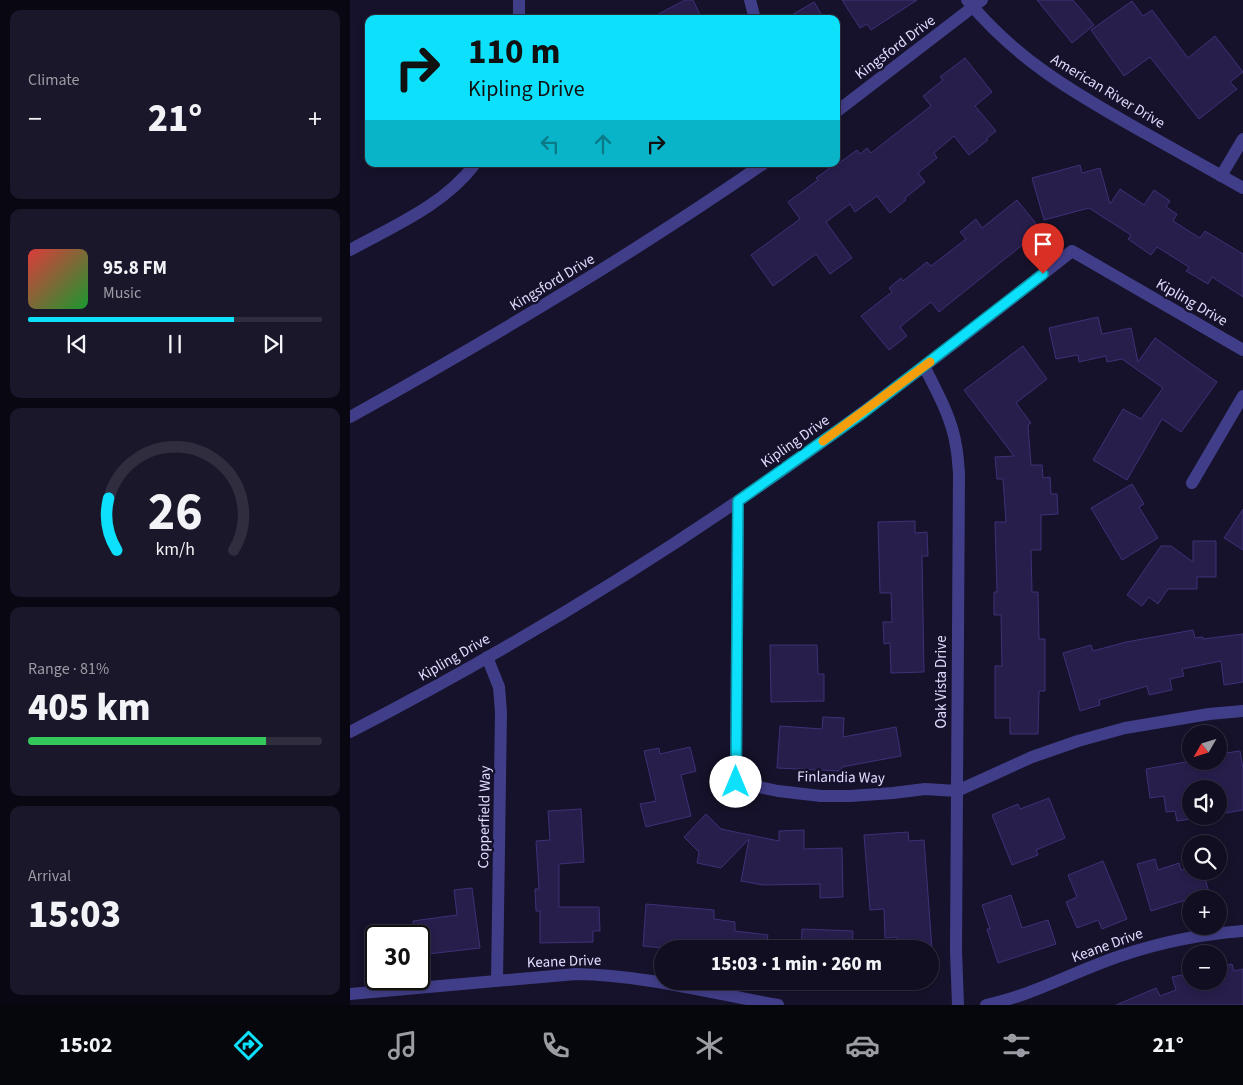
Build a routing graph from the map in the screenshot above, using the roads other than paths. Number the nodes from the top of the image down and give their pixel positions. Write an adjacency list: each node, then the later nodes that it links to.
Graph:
1 (520, 0): 4 (street)
2 (750, 0): 5 (street)
3 (974, 3): 6 (street, Kingsford Drive); 10 (street, American River Drive)
4 (519, 15)
5 (754, 15)
6 (840, 109)
7 (1243, 139): 10 (street)
8 (472, 167): 12 (street)
9 (760, 167): 16 (street, Kingsford Drive)
10 (1221, 176): 11 (street, American River Drive)
11 (1243, 188)
12 (350, 250)
13 (1243, 350): 14 (street, Kipling Drive)
14 (924, 366): 18 (street, Kipling Drive); 22 (street, Oak Vista Drive)
15 (1243, 396): 17 (street)
16 (350, 417)
17 (1192, 483)
18 (738, 501): 19 (street, Kipling Drive); 22 (street, Finlandia Way)
19 (487, 657): 21 (street, Kipling Drive); 24 (street, Copperfield Way)
20 (1243, 711): 22 (street, Finlandia Way)
21 (350, 732)
22 (957, 791): 27 (street, Oak Vista Drive)
23 (1243, 931): 28 (street, Keane Drive)
24 (497, 980): 25 (street, Keane Drive); 26 (street, Keane Drive)
25 (350, 994)
26 (778, 1005)
27 (958, 1005)
28 (986, 1005)

